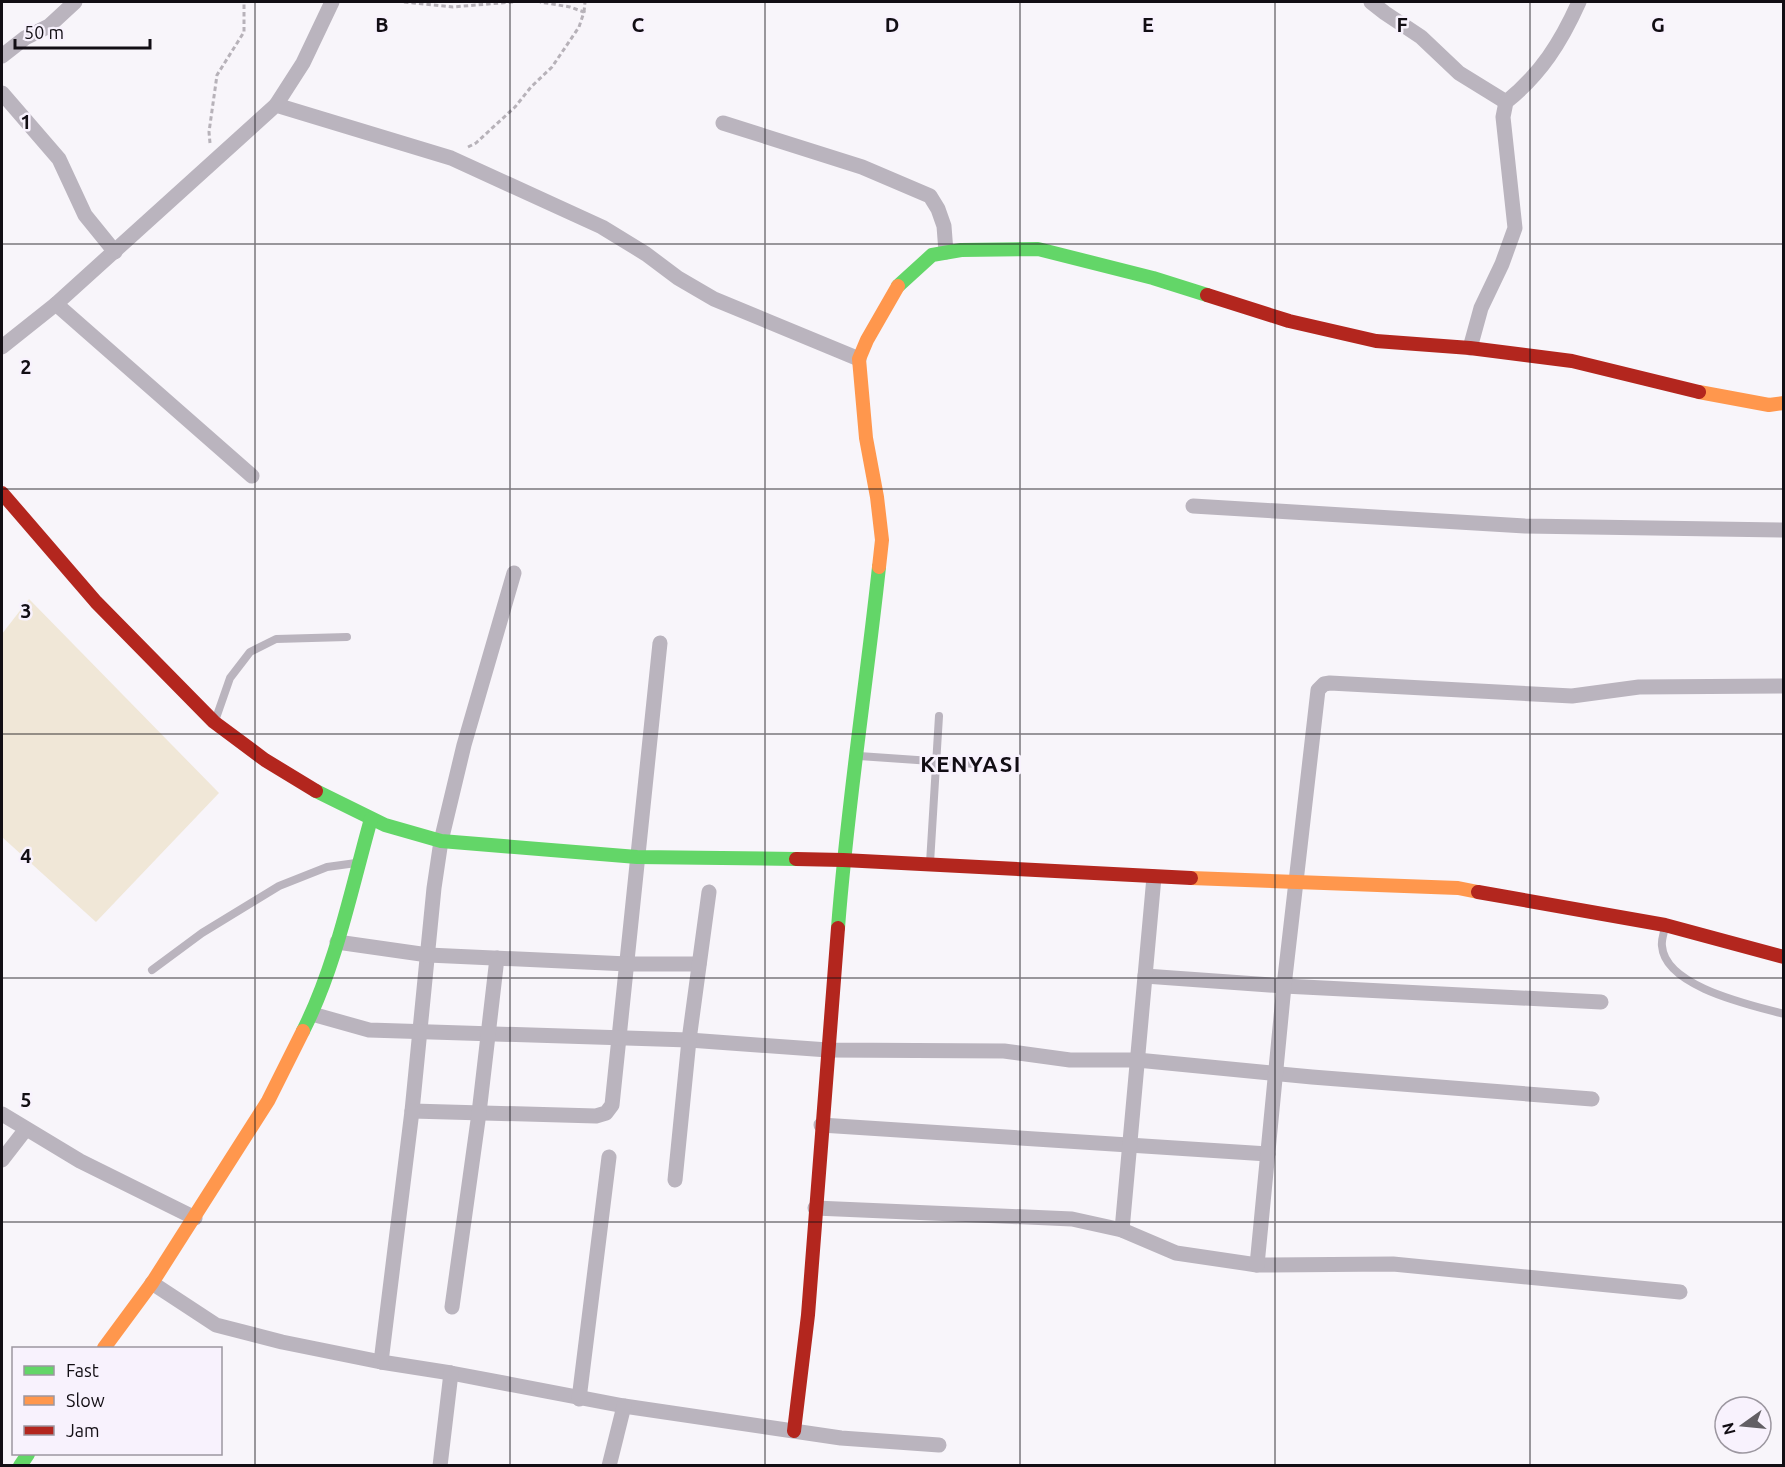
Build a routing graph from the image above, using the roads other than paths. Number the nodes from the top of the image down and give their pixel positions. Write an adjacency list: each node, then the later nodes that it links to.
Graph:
1 (75, 2): 5 (street)
2 (332, 2): 8 (street)
3 (1371, 2): 7 (street)
4 (1579, 2): 7 (street)
5 (2, 56)
6 (2, 93): 10 (street)
7 (1506, 102): 14 (street)
8 (276, 105): 10 (street); 15 (street)
9 (723, 123): 11 (street)
10 (115, 252): 12 (street)
11 (946, 252): 14 (street); 15 (street)
12 (56, 304): 13 (street); 17 (street)
13 (2, 347)
14 (1470, 348): 16 (street)
15 (859, 359): 27 (street)
16 (1784, 403)
17 (252, 476)
18 (2, 494): 26 (street)
19 (1193, 506): 20 (street)
20 (1784, 530)
21 (514, 573): 31 (street)
22 (347, 637): 26 (lane)
23 (660, 643): 32 (street)
24 (1784, 686): 37 (street)
25 (939, 716): 28 (lane)
26 (214, 722): 30 (street)
27 (857, 756): 28 (lane); 33 (street)
28 (936, 761): 29 (lane); 35 (lane)
29 (975, 764)
30 (371, 819): 31 (street); 34 (street)
31 (441, 841): 32 (street); 41 (street)
32 (637, 857): 33 (street); 44 (street)
33 (843, 860): 35 (street); 56 (street)
34 (358, 863): 40 (street); 46 (lane)
35 (930, 865): 36 (street)
36 (1154, 877): 37 (street); 47 (street)
37 (1295, 882): 39 (street); 48 (street)
38 (709, 891): 45 (street)
39 (1665, 926): 42 (street); 51 (lane)
40 (337, 942): 41 (street); 50 (street)
41 (428, 955): 43 (street); 52 (street)
42 (1784, 957)
43 (497, 958): 44 (street); 53 (street)
44 (628, 964): 45 (street); 54 (street)
45 (699, 964): 55 (street)
46 (152, 970)
47 (1144, 976): 48 (street); 57 (street)
48 (1284, 986): 49 (street); 58 (street)
49 (1601, 1002)
50 (312, 1014): 52 (street); 71 (street)
51 (1784, 1014)
52 (418, 1033): 53 (street); 60 (street)
53 (487, 1035): 54 (street); 61 (street)
54 (621, 1037): 55 (street); 61 (street)
55 (689, 1040): 56 (street); 69 (street)
56 (828, 1050): 57 (street); 63 (street)
57 (1137, 1060): 58 (street); 65 (street)
58 (1277, 1073): 59 (street); 66 (street)
59 (1592, 1099)
60 (412, 1111): 61 (street); 78 (street)
61 (479, 1113): 76 (street)
62 (2, 1114): 64 (street)
63 (821, 1125): 65 (street); 70 (street)
64 (26, 1129): 68 (street); 71 (street)
65 (1130, 1144): 66 (street); 72 (street)
66 (1268, 1154): 73 (street)
67 (609, 1157): 80 (street)
68 (2, 1160)
69 (675, 1180)
70 (815, 1208): 72 (street); 82 (street)
71 (195, 1218): 74 (street)
72 (1122, 1230): 73 (street)
73 (1257, 1265): 75 (street)
74 (152, 1283): 77 (street); 78 (street)
75 (1680, 1292)
76 (452, 1306)
77 (105, 1347)
78 (381, 1362): 79 (street)
79 (451, 1373): 80 (street); 84 (street)
80 (579, 1399): 81 (street)
81 (624, 1406): 82 (street); 85 (street)
82 (794, 1431): 83 (street)
83 (939, 1445)
84 (440, 1466)
85 (609, 1466)

